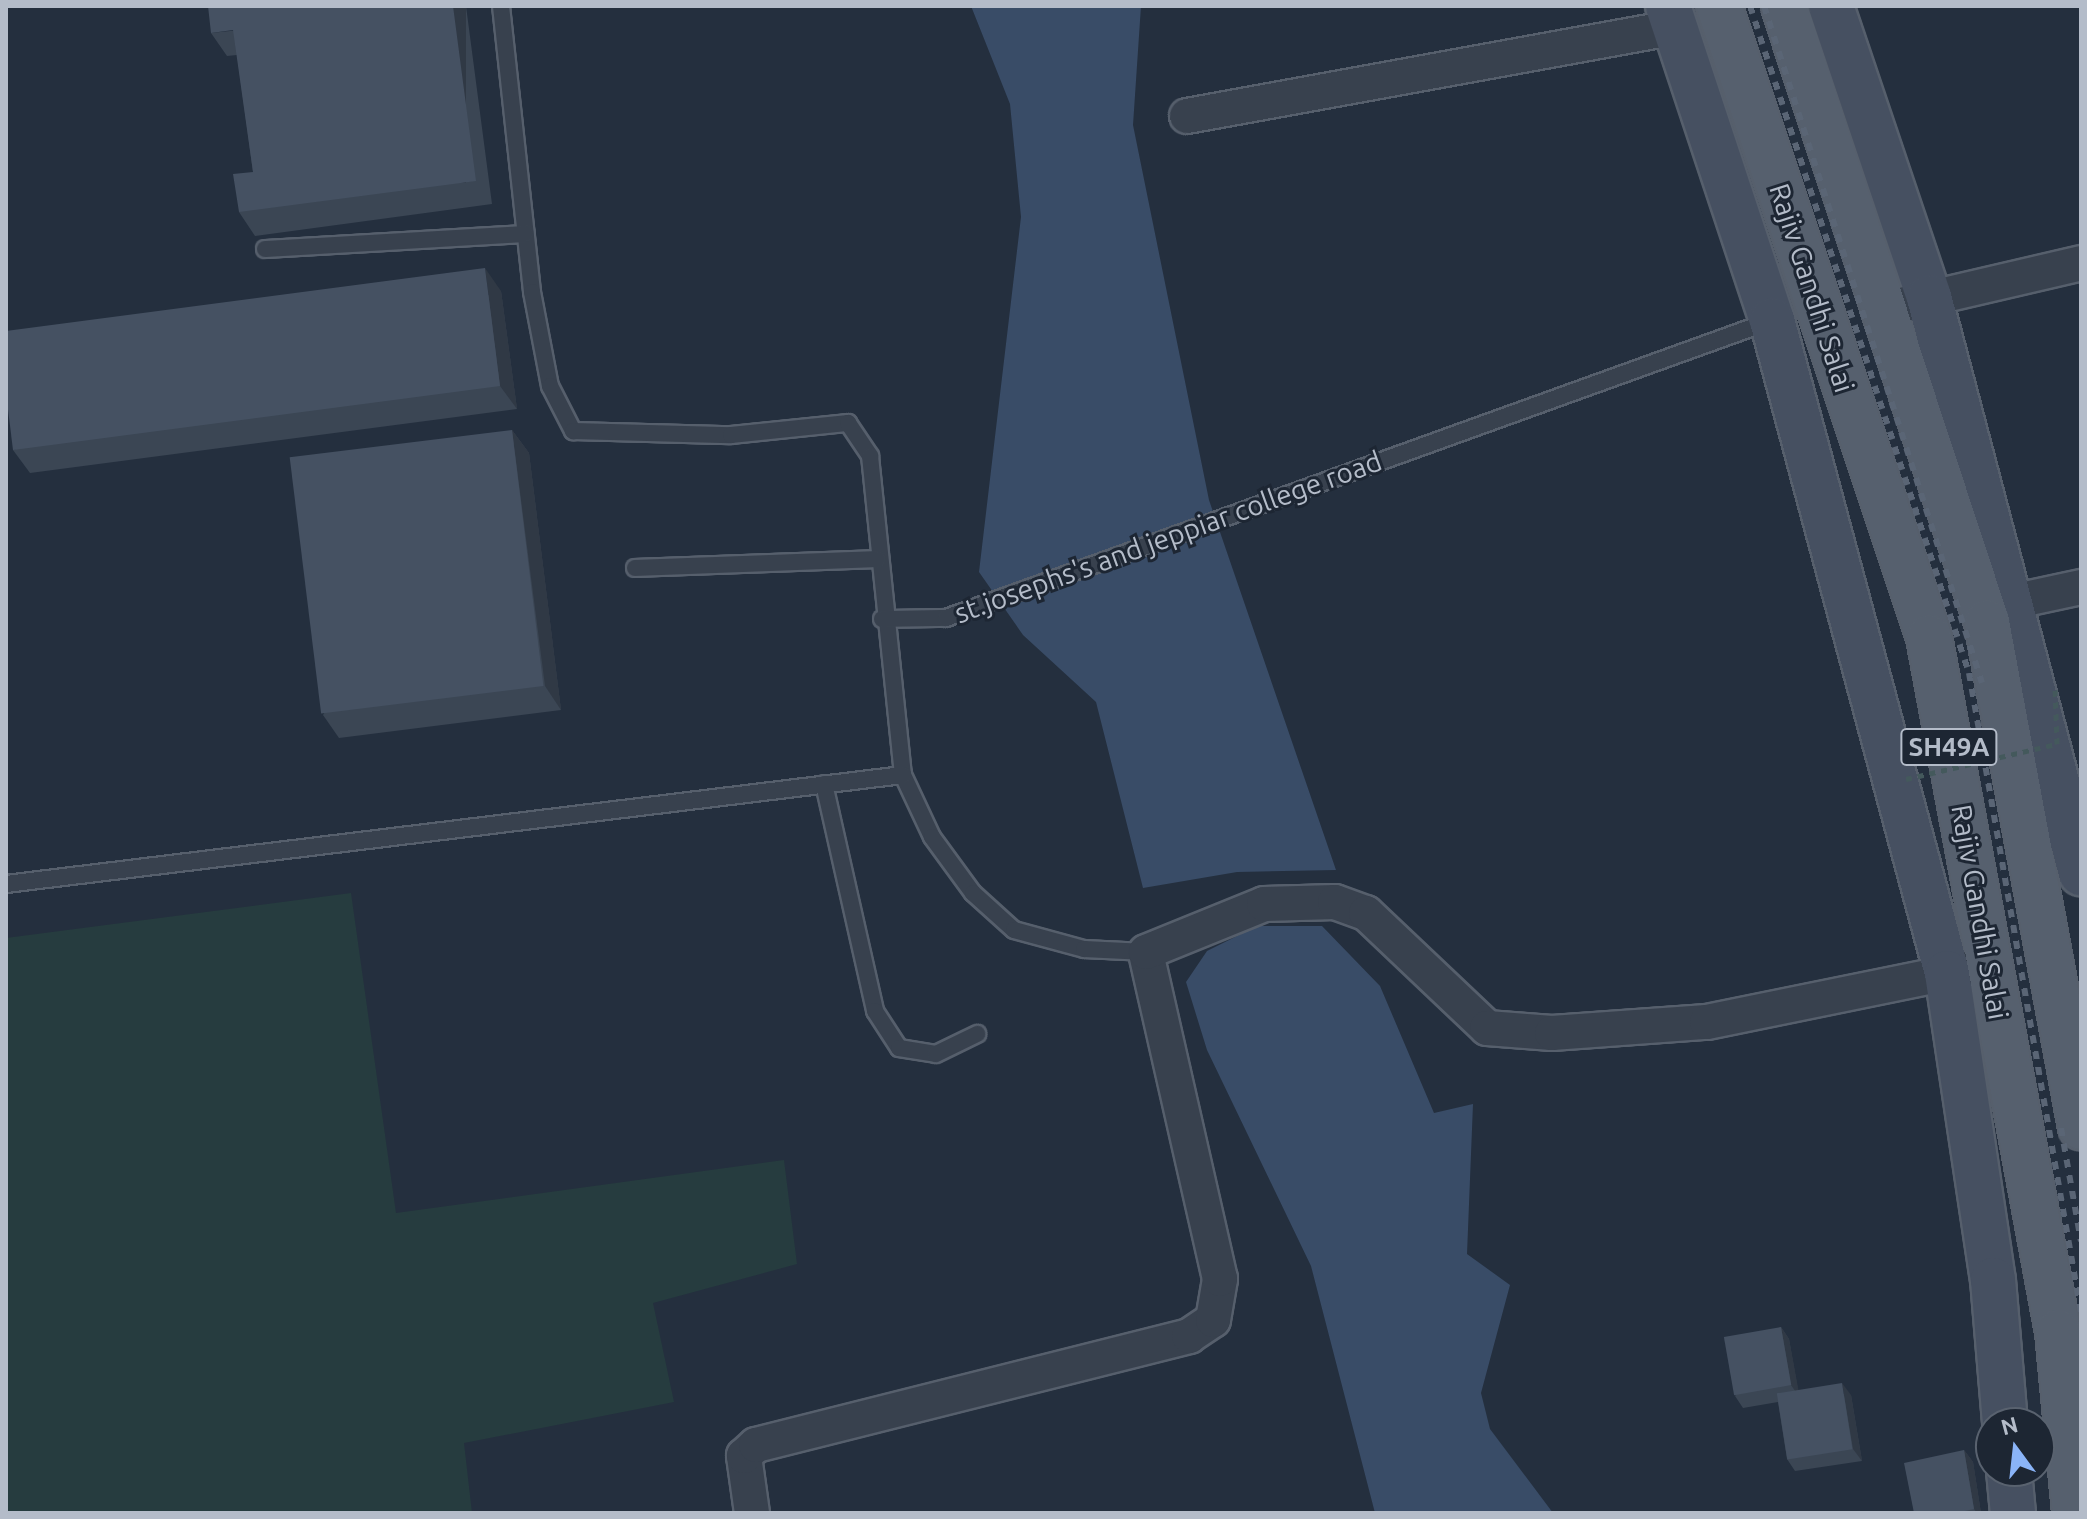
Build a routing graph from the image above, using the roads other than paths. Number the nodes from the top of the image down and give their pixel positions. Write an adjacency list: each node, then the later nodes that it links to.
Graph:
1 (501, 6): 7 (lane)
2 (1719, 6): 23 (main road, Rajiv Gandhi Salai / SH49A)
3 (1784, 6): 11 (main road, SH49A)
4 (1831, 6): 10 (street)
5 (1672, 17): 6 (street); 12 (street)
6 (1187, 116)
7 (526, 234): 8 (lane); 13 (lane)
8 (265, 249)
9 (2081, 263): 10 (street)
10 (1929, 297): 11 (street); 16 (street)
11 (1884, 309): 26 (main road, SH49A)
12 (1772, 320): 17 (lane, st.josephs's and jeppiar college road); 24 (street)
13 (878, 559): 14 (lane); 17 (lane)
14 (635, 568)
15 (2081, 587): 16 (street)
16 (2011, 602): 20 (street)
17 (882, 619): 18 (lane)
18 (903, 775): 19 (lane); 22 (lane)
19 (824, 784): 21 (lane); 25 (lane)
20 (2081, 873)
21 (6, 884)
22 (1146, 952): 24 (street); 29 (street)
23 (1989, 964): 24 (street); 31 (main road, Rajiv Gandhi Salai / SH49A)
24 (1947, 973): 27 (street)
25 (977, 1034)
26 (2081, 1127)
27 (2004, 1407)
28 (2011, 1487): 30 (street)
29 (752, 1513)
30 (2013, 1513)
31 (2075, 1513)

